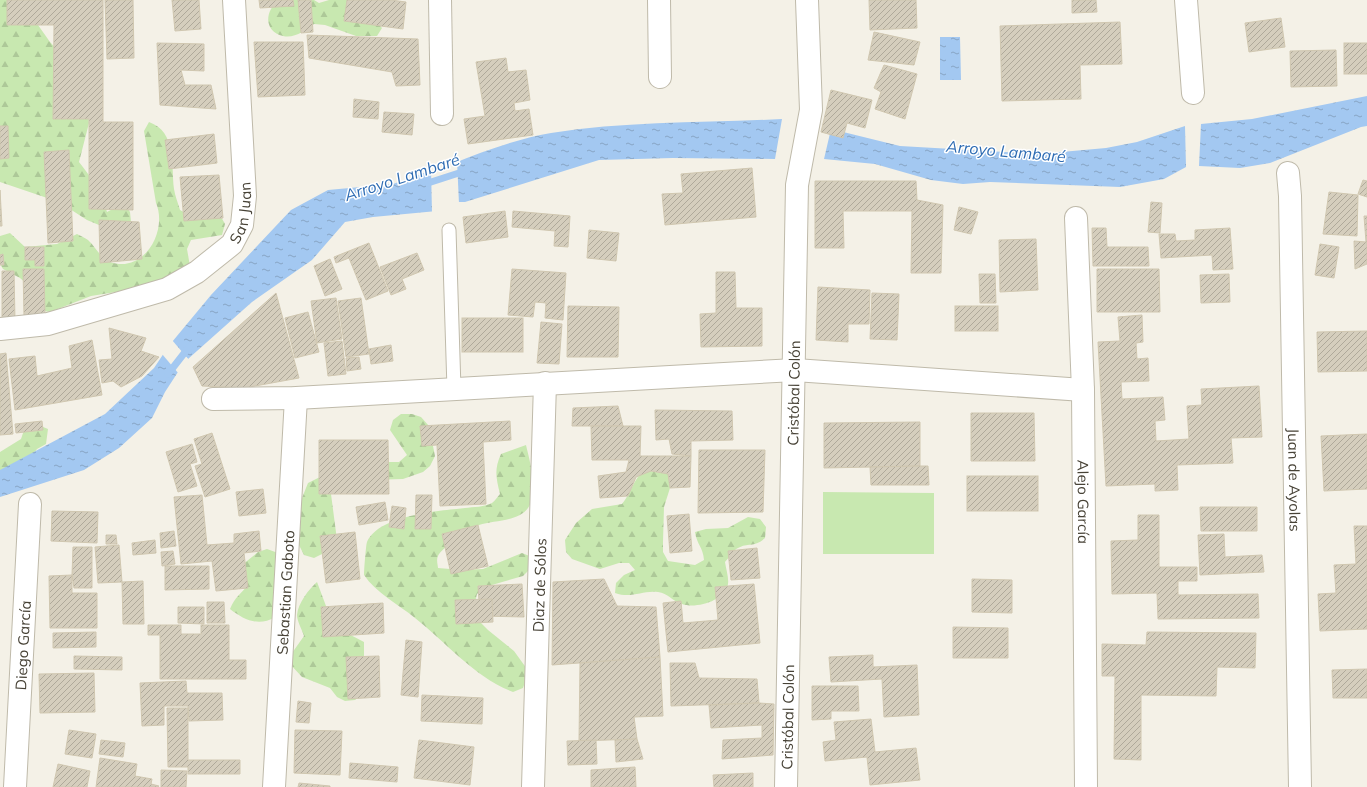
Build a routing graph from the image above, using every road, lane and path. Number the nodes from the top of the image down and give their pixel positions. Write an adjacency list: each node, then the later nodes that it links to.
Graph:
1 (234, 0): 12 (street, San Juan)
2 (440, 0): 8 (street)
3 (659, 0): 6 (street)
4 (807, 0): 13 (street, Cristóbal Colón)
5 (1186, 0): 7 (street)
6 (660, 76)
7 (1193, 93)
8 (442, 114)
9 (1288, 173): 25 (street, Juan de Ayolas)
10 (1076, 218): 16 (street, Alejo García)
11 (449, 230): 15 (lane)
12 (0, 329)
13 (795, 370): 14 (street); 16 (street); 23 (street, Cristóbal Colón)
14 (546, 383): 15 (street); 22 (street, Diaz de Sólos)
15 (454, 389): 17 (street)
16 (1083, 390): 24 (street, Alejo García)
17 (296, 398): 18 (street); 21 (street, Sebastian Gaboto)
18 (213, 399)
19 (30, 504): 20 (street, Diego García)
20 (15, 787)
21 (274, 787)
22 (533, 787)
23 (786, 787)
24 (1086, 787)
25 (1300, 787)

